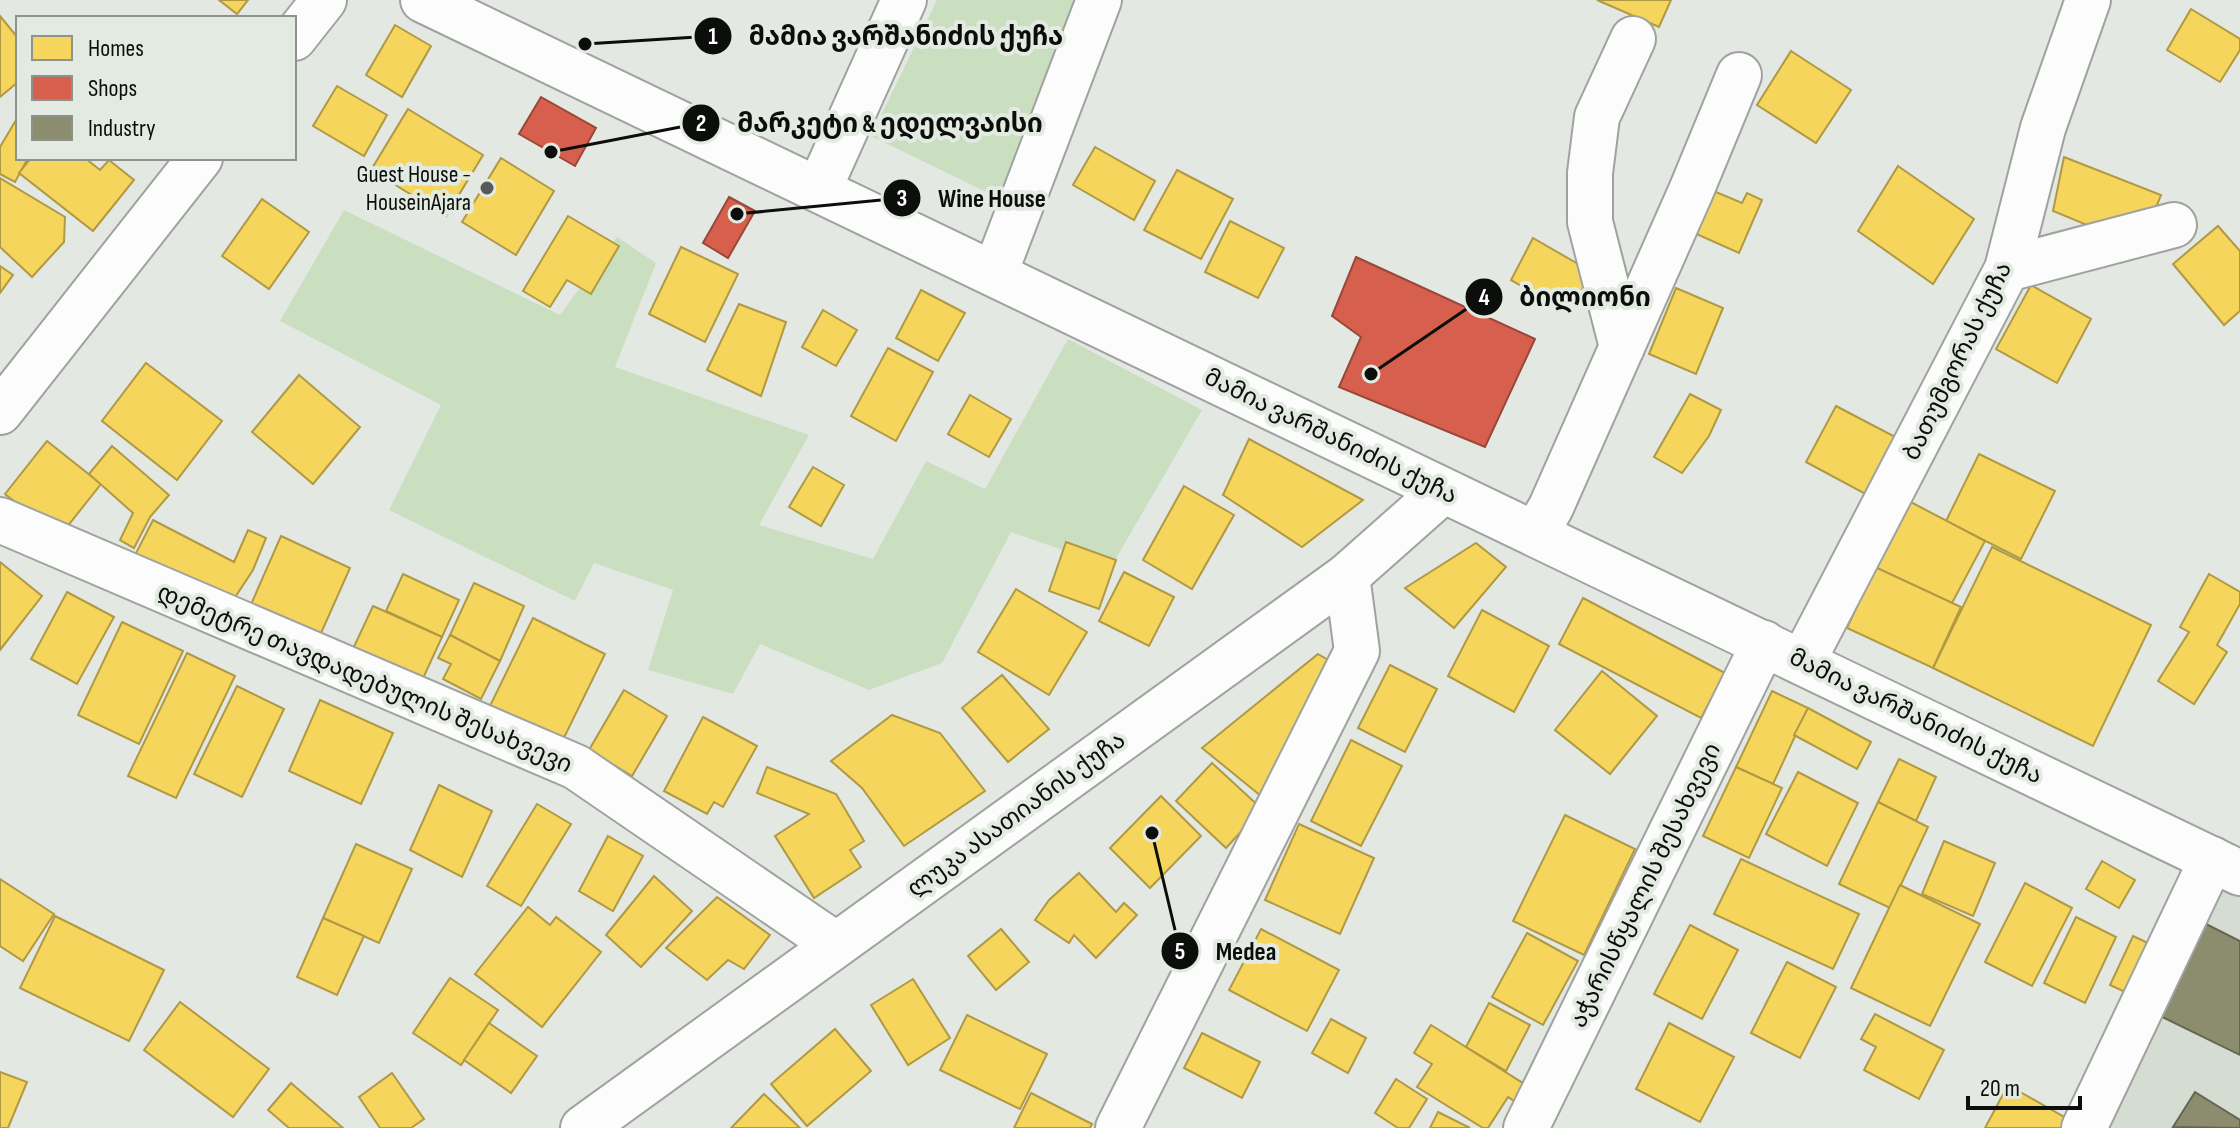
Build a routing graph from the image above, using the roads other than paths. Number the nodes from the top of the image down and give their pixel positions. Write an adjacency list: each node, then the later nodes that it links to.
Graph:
1 (324, 0): 6 (street)
2 (423, 0): 10 (street, მამია ვარშანიძის ქუჩა)
3 (904, 0): 10 (street)
4 (1099, 0): 13 (street)
5 (2088, 0): 12 (street, ბათუმგორას ქუჩა)
6 (296, 35)
7 (1633, 39): 14 (street)
8 (1739, 75): 14 (street)
9 (198, 160): 15 (street)
10 (819, 189): 13 (street, მამია ვარშანიძის ქუჩა)
11 (2174, 225): 12 (street)
12 (2007, 269): 21 (street, ბათუმგორას ქუჩა)
13 (995, 273): 16 (street, მამია ვარშანიძის ქუჩა)
14 (1622, 347): 18 (street)
15 (0, 412)
16 (1443, 491): 18 (street, მამია ვარშანიძის ქუჩა); 19 (street, ლუკა ასათიანის ქუჩა)
17 (0, 520): 23 (street, დემეტრე თავდადებულის შესახვევი)
18 (1536, 533): 20 (street, მამია ვარშანიძის ქუჩა)
19 (1347, 576): 23 (street, ლუკა ასათიანის ქუჩა); 25 (street)
20 (1764, 643): 21 (street, მამია ვარშანიძის ქუჩა); 26 (street, აჭარისწყალის შესახვევი)
21 (1803, 661): 22 (street, მამია ვარშანიძის ქუჩა)
22 (2226, 866): 27 (street)
23 (835, 944): 24 (street, ლუკა ასათიანის ქუჩა)
24 (583, 1128)
25 (1118, 1128)
26 (1526, 1128)
27 (2084, 1128)

